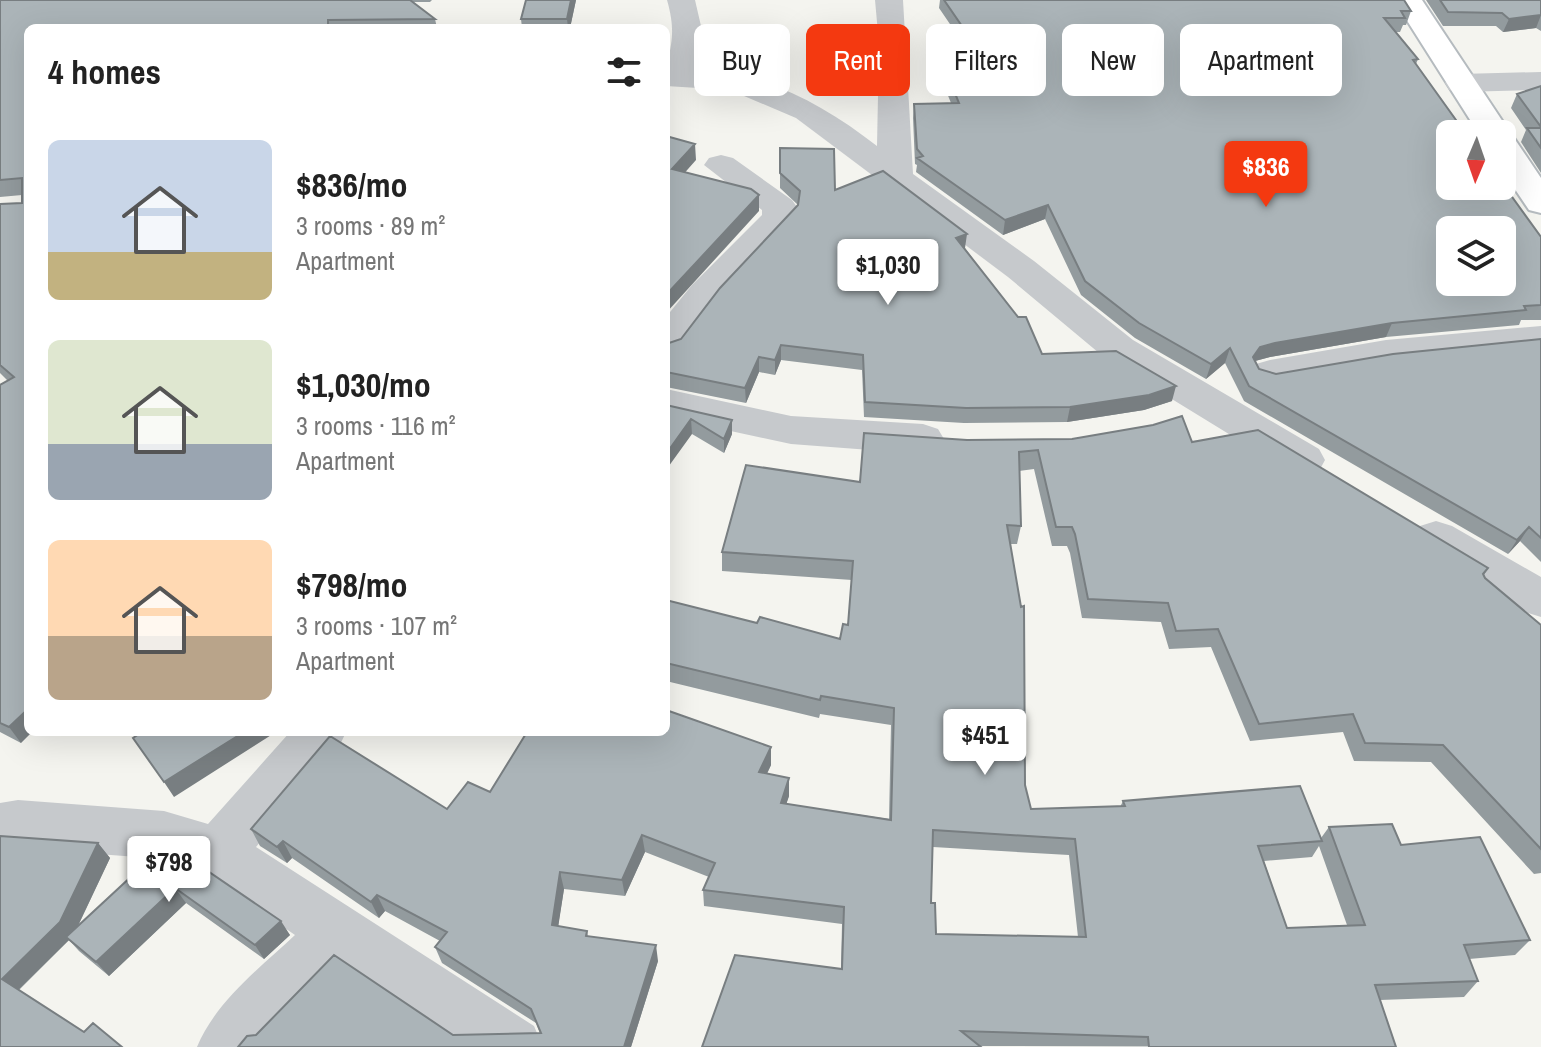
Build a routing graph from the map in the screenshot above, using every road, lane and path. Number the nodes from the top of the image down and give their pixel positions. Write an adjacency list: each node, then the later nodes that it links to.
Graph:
1 (681, 0): 4 (street)
2 (889, 0): 10 (street)
3 (1408, 0): 6 (street)
4 (670, 76): 10 (street)
5 (1541, 81): 6 (street)
6 (1460, 83): 7 (street)
7 (1485, 120)
8 (721, 165): 12 (street)
9 (1516, 166): 11 (street)
10 (897, 178): 16 (street)
11 (1541, 203)
12 (670, 338)
13 (1541, 338): 14 (street)
14 (1270, 373)
15 (670, 404): 18 (street)
16 (1213, 406): 17 (street); 19 (street)
17 (1160, 423)
18 (964, 441)
19 (1336, 479)
20 (1404, 519): 21 (street)
21 (1541, 599)
22 (318, 736): 24 (street)
23 (0, 827): 24 (street)
24 (218, 852): 25 (street)
25 (340, 930): 26 (street); 27 (street)
26 (227, 1047)
27 (513, 1047)

